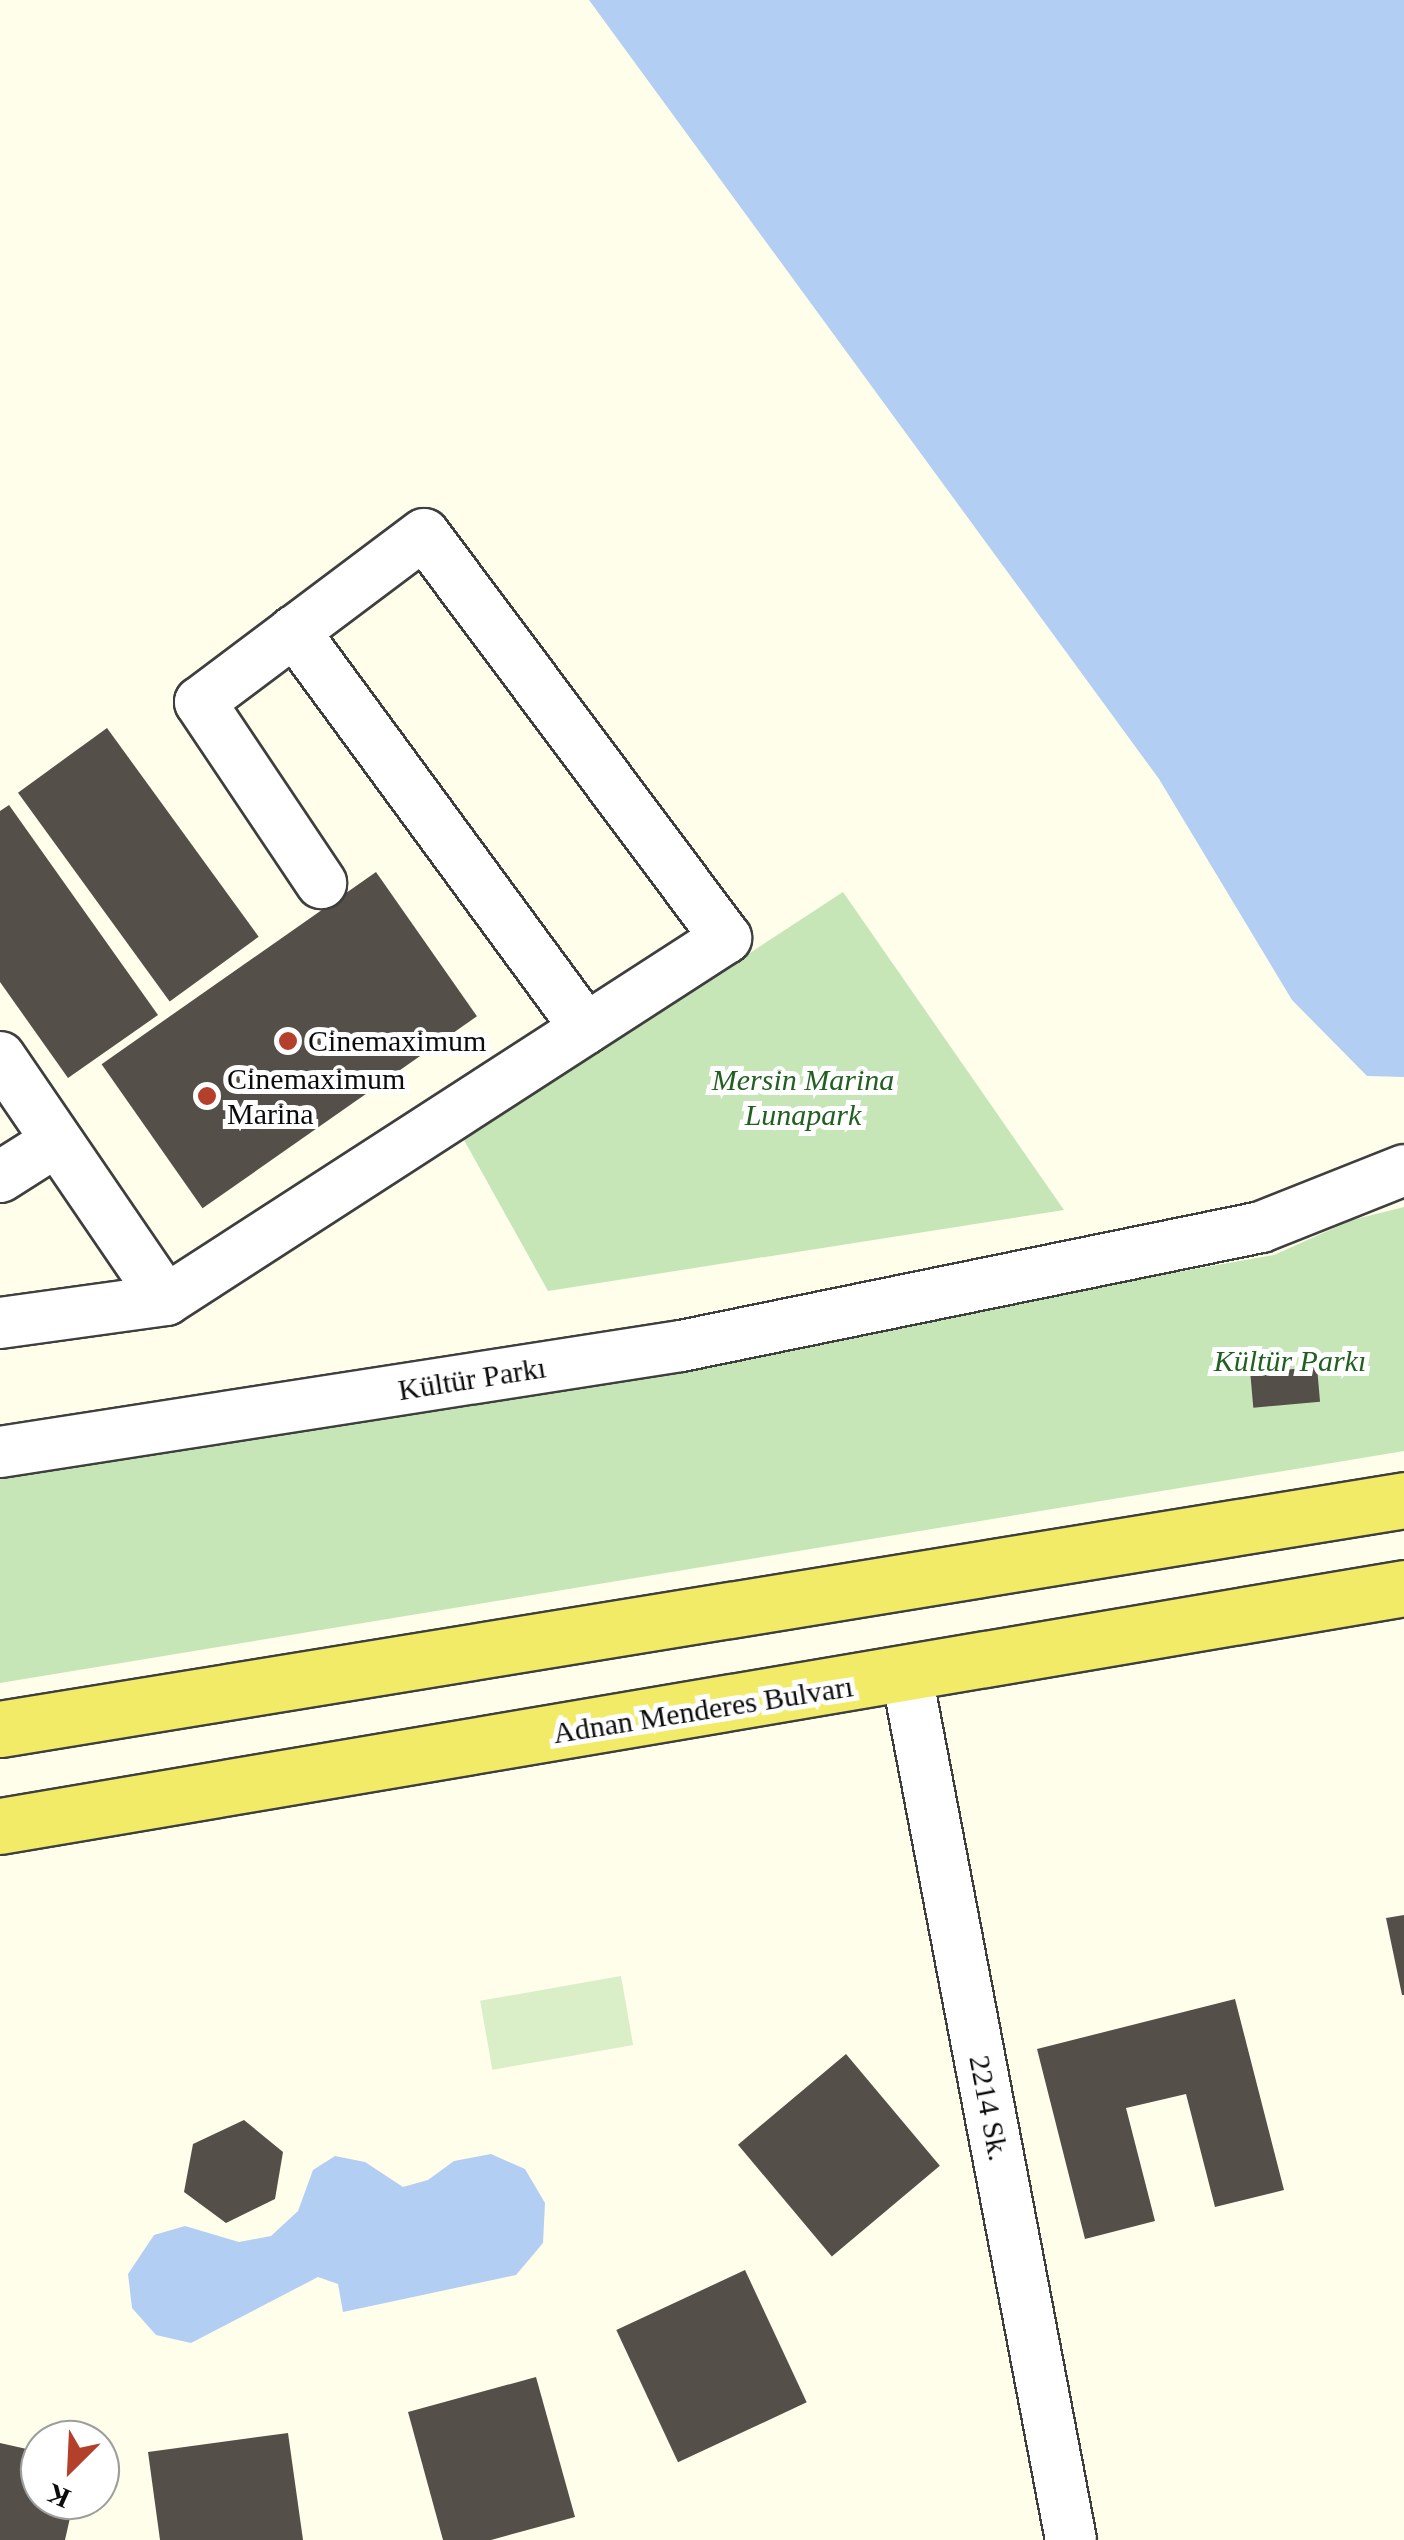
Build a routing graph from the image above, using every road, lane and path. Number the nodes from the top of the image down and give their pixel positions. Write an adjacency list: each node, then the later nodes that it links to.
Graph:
1 (294, 631): 2 (street); 3 (street); 3 (street)
2 (321, 883)
3 (586, 1028): 8 (street)
4 (0, 1058): 5 (street)
5 (57, 1141): 7 (street); 8 (street)
6 (1404, 1170): 10 (street, Kültür Parkı)
7 (0, 1176)
8 (166, 1300): 9 (street)
9 (0, 1324)
10 (0, 1452)
11 (1404, 1500): 14 (main road)
12 (1404, 1588): 13 (main road, Adnan Menderes Bulvarı)
13 (906, 1676): 15 (main road, Adnan Menderes Bulvarı); 16 (street, 2214 Sk.)
14 (0, 1728)
15 (0, 1826)
16 (1071, 2540)

